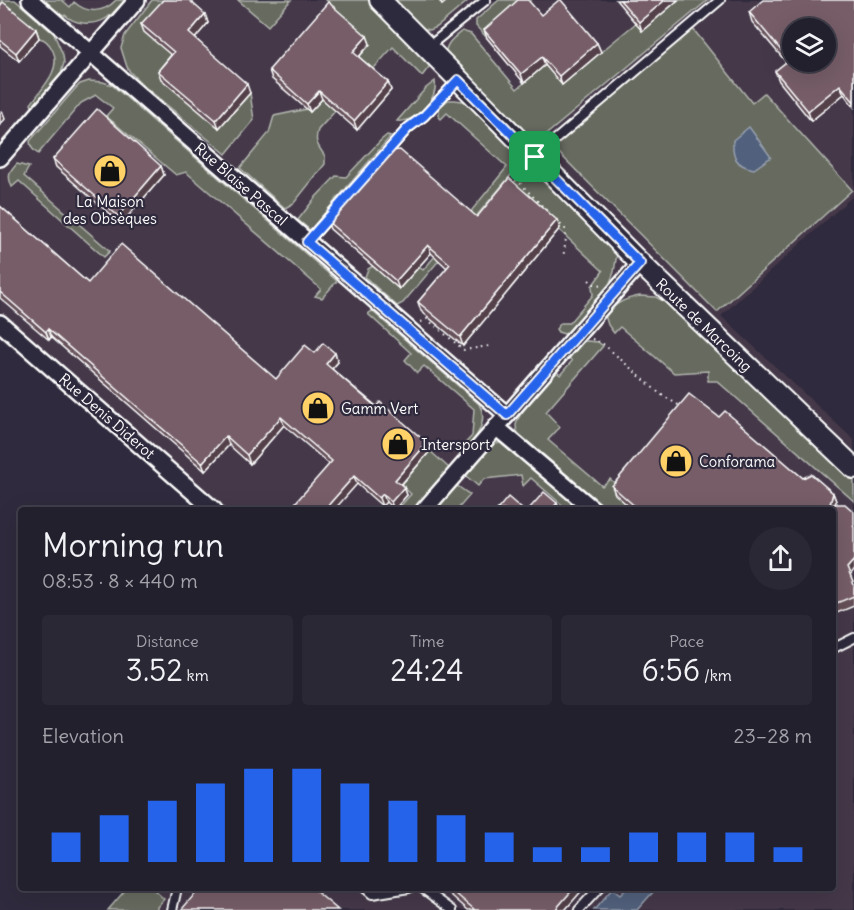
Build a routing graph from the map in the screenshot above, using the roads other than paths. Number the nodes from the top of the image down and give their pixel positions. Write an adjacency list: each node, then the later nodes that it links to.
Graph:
1 (30, 0): 7 (street, Rue Blaise Pascal)
2 (137, 0): 7 (street)
3 (380, 0): 6 (street, Route de Marcoing)
4 (486, 0): 6 (lane)
5 (720, 0): 9 (lane)
6 (427, 48): 8 (street, Route de Marcoing)
7 (91, 54): 10 (street); 11 (street, Rue Blaise Pascal)
8 (458, 80): 9 (street, Route de Marcoing); 11 (lane)
9 (535, 157): 12 (street, Route de Marcoing)
10 (0, 158)
11 (307, 242): 14 (street, Rue Blaise Pascal)
12 (640, 263): 14 (street); 15 (street, Route de Marcoing)
13 (0, 323): 16 (street, Rue Denis Diderot)
14 (502, 421): 17 (street); 18 (street, Rue Blaise Pascal)
15 (854, 468)
16 (211, 507)
17 (427, 507)
18 (591, 507)
19 (854, 638): 20 (lane)
20 (836, 647)
21 (176, 891): 26 (lane)
22 (368, 891): 23 (lane)
23 (390, 891)
24 (426, 891): 27 (lane)
25 (596, 891): 28 (lane)
26 (172, 910)
27 (452, 910)
28 (579, 910)

